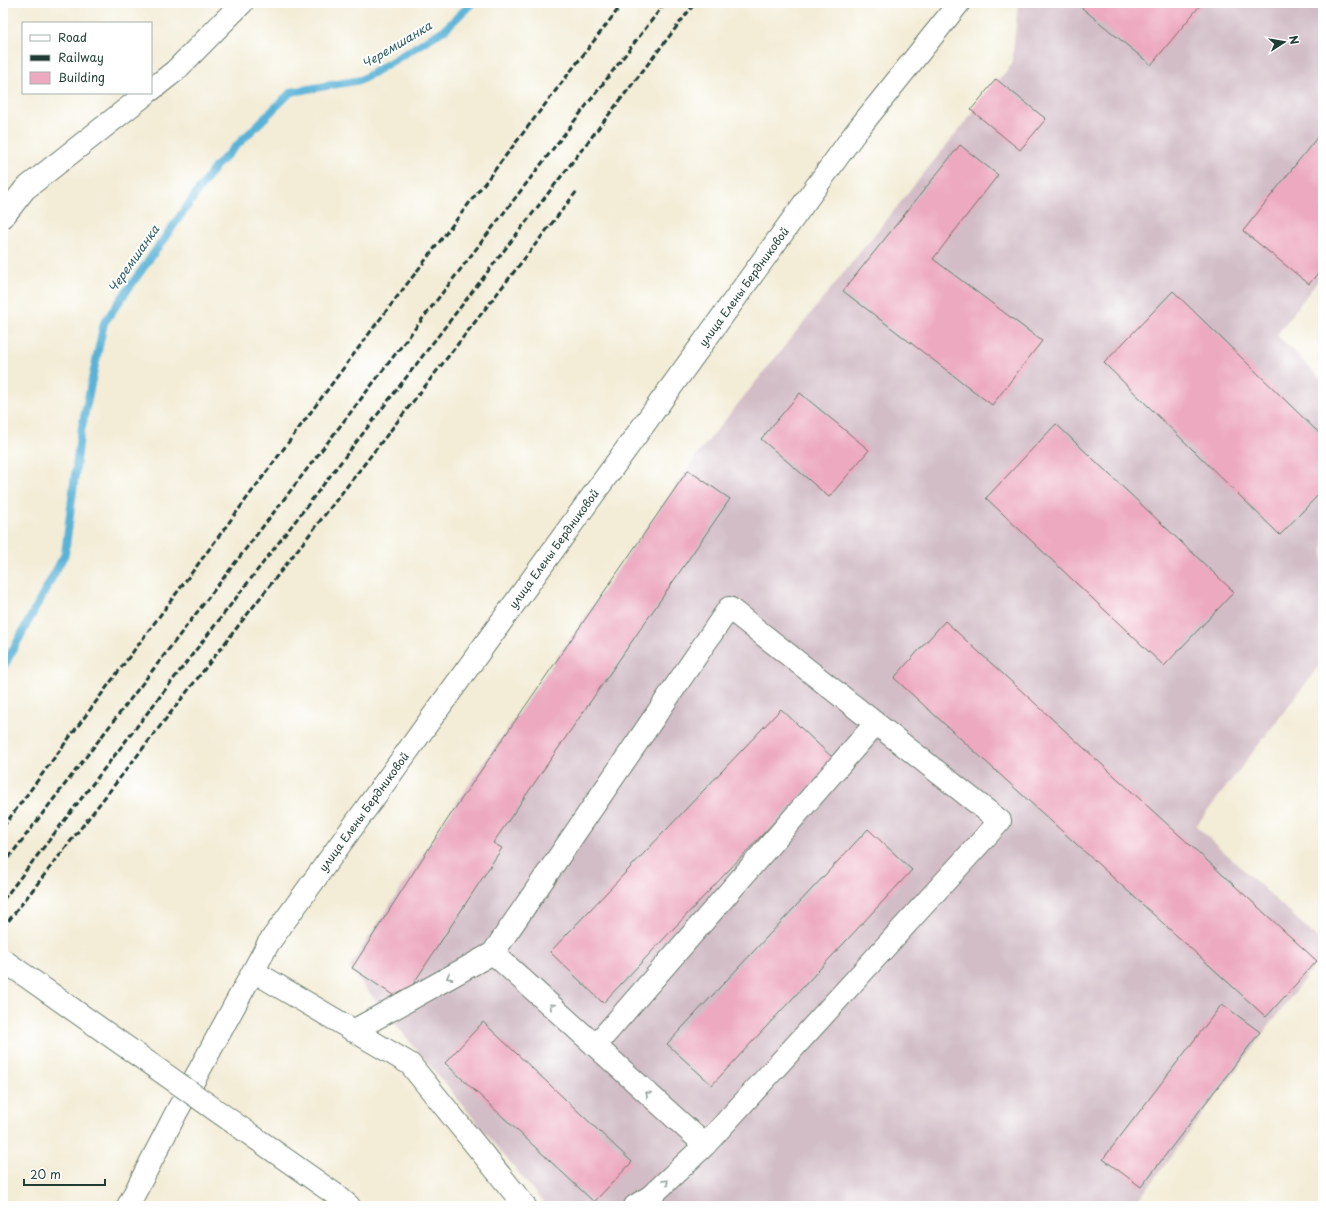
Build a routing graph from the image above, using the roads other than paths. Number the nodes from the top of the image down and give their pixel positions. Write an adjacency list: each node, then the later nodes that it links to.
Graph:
1 (242, 3): 3 (street)
2 (959, 3): 9 (street, улица Елены Бердниковой)
3 (152, 89)
4 (146, 94): 5 (street)
5 (3, 217)
6 (876, 723): 7 (street); 11 (street); 12 (street)
7 (493, 953): 10 (street, one-way to 10); 11 (street, one-way to 7)
8 (3, 960): 13 (street, bridge)
9 (253, 971): 10 (street); 14 (street, улица Елены Бердниковой)
10 (353, 1031): 15 (street)
11 (595, 1046): 12 (street, one-way to 11)
12 (705, 1144): 16 (street, one-way to 12)
13 (343, 1201)
14 (128, 1206)
15 (525, 1206)
16 (635, 1206)

